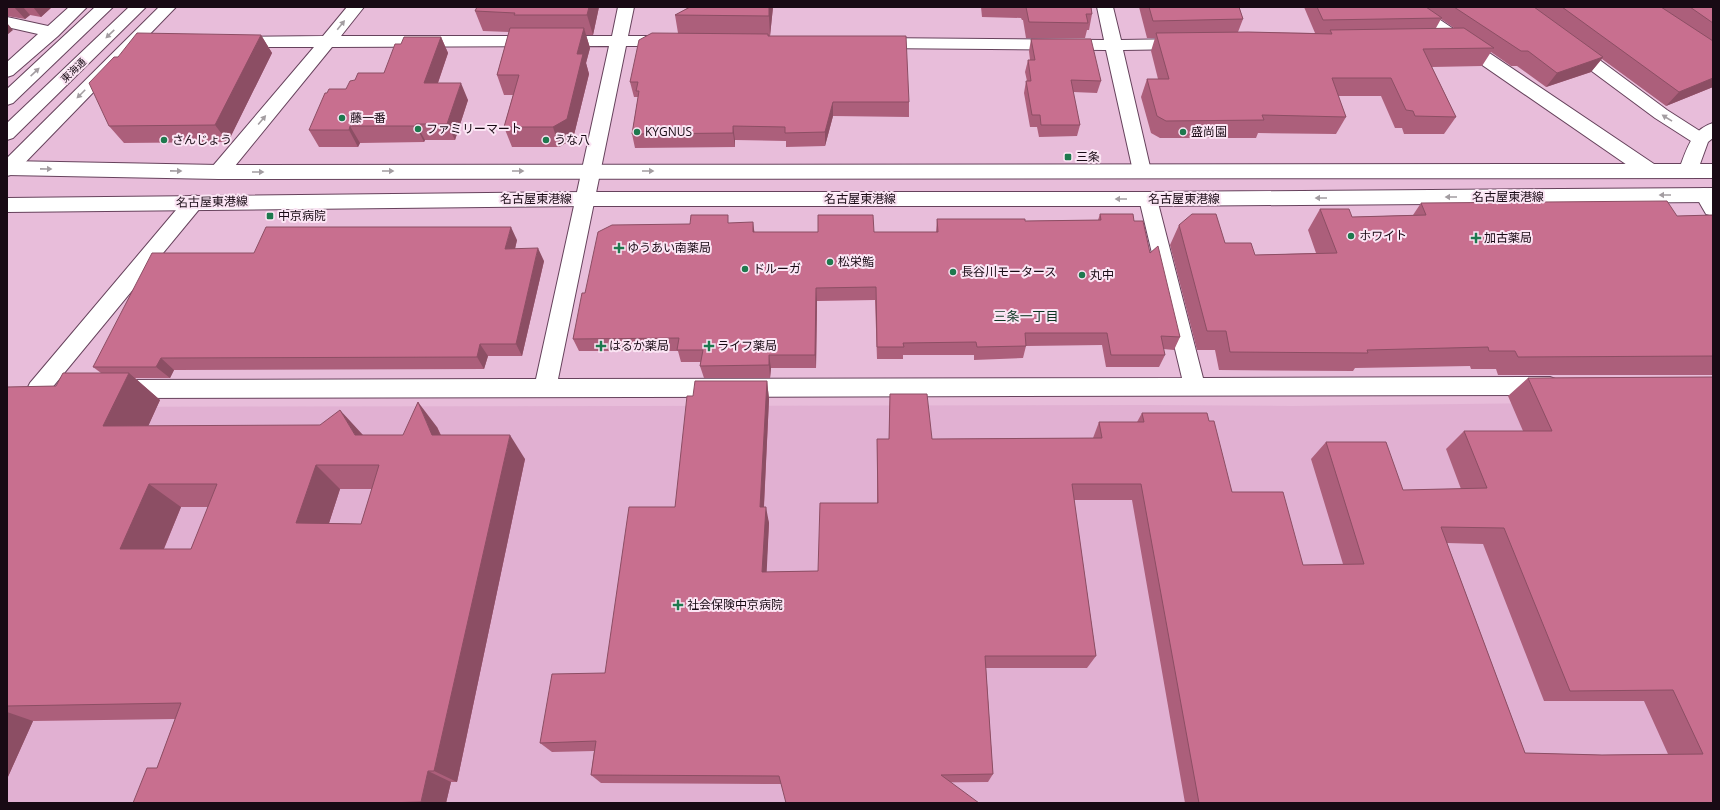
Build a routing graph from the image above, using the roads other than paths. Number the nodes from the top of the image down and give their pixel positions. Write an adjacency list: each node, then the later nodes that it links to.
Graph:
1 (79, 7): 10 (street)
2 (105, 7): 24 (street, 東海通, one-way to 2)
3 (138, 7): 25 (street, 東海通, one-way to 25)
4 (168, 7): 14 (street)
5 (356, 7): 19 (street, one-way to 5)
6 (626, 7): 15 (street)
7 (1105, 7): 22 (street)
8 (1410, 7): 11 (street)
9 (7, 22): 10 (street)
10 (52, 32): 23 (street)
11 (1457, 39): 12 (street); 30 (street)
12 (1433, 40)
13 (1561, 40): 26 (street, one-way to 13)
14 (133, 41): 16 (street); 27 (street, one-way to 27)
15 (619, 41): 18 (street); 19 (street); 28 (street)
16 (156, 42)
17 (218, 42): 19 (street)
18 (682, 42)
19 (326, 43): 33 (street, one-way to 19)
20 (863, 43): 22 (street)
21 (1202, 44): 22 (street)
22 (1114, 45): 29 (street)
23 (7, 71)
24 (7, 99)
25 (7, 134)
26 (1707, 134): 31 (street)
27 (7, 169): 33 (street, one-way to 33)
28 (592, 170): 29 (street, one-way to 29); 33 (street, one-way to 28); 34 (street)
29 (1142, 171): 30 (street)
30 (1650, 171): 31 (street)
31 (1688, 171): 32 (street); 36 (street)
32 (1713, 171)
33 (219, 172)
34 (586, 199): 35 (street, 名古屋東港線, one-way to 34); 37 (street, 名古屋東港線); 43 (street)
35 (1148, 199): 36 (street, 名古屋東港線, one-way to 35); 40 (street)
36 (1710, 200)
37 (194, 202): 38 (street, 名古屋東港線); 44 (street)
38 (7, 205)
39 (1568, 386): 40 (street)
40 (1195, 387): 43 (street)
41 (15, 389): 44 (street)
42 (102, 389): 43 (street)
43 (546, 389)
44 (38, 390): 45 (street)
45 (62, 390)

